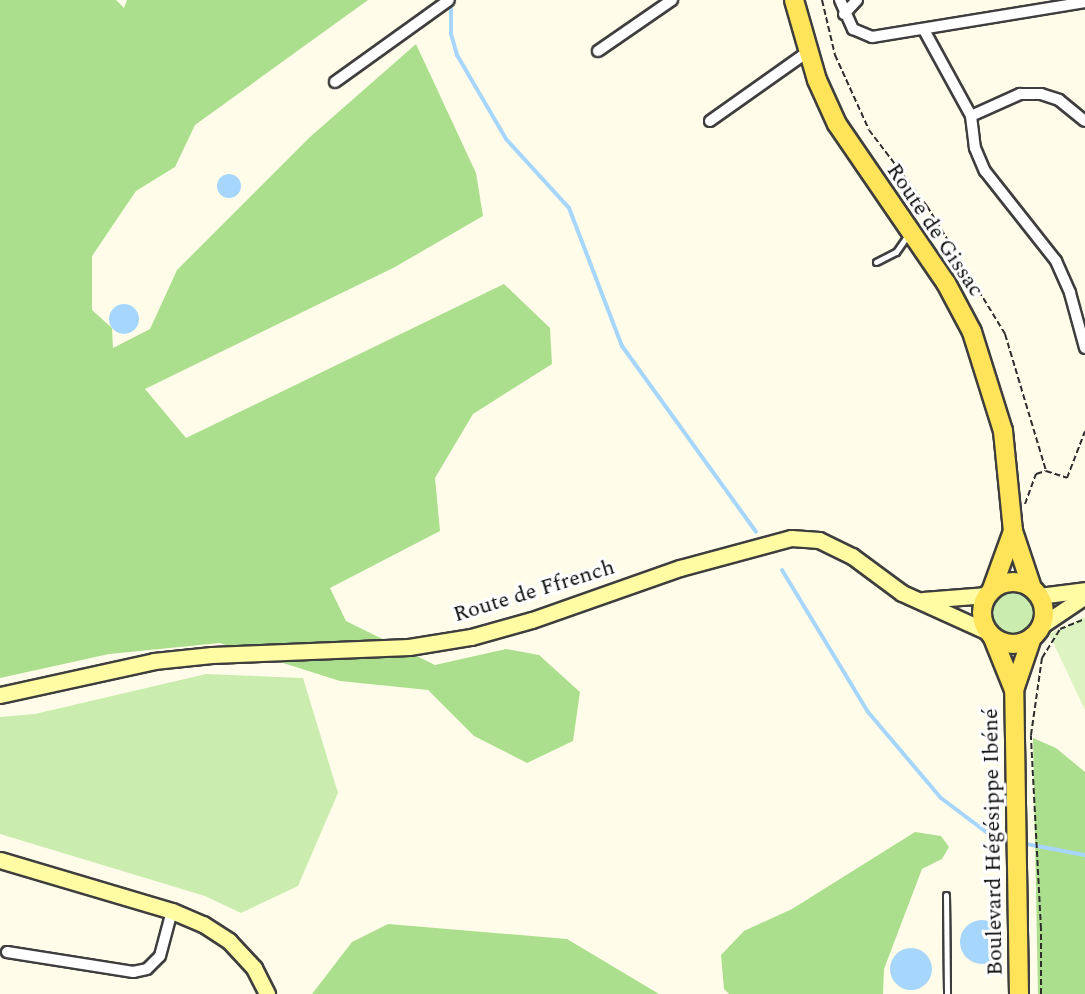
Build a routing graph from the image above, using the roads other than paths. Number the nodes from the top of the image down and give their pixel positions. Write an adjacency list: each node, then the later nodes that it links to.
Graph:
1 (449, 0): 11 (street)
2 (672, 0): 9 (street)
3 (794, 0): 10 (main road, Route de Gissac)
4 (840, 0): 7 (street)
5 (857, 0): 7 (street)
6 (1085, 2): 8 (street)
7 (844, 14): 8 (street)
8 (924, 30): 12 (street)
9 (598, 51)
10 (809, 51): 13 (street); 15 (main road, Route de Gissac)
11 (335, 82)
12 (971, 116): 14 (street); 17 (street)
13 (711, 121)
14 (1085, 121)
15 (909, 234): 16 (lane); 19 (main road, Route de Gissac)
16 (876, 262)
17 (1083, 330): 18 (street)
18 (1085, 348)
19 (1013, 531): 21 (main road, Route de Gissac); 22 (main road, Route de Gissac)
20 (1085, 590): 22 (main road)
21 (990, 592): 22 (main road); 24 (main road); 26 (main road)
22 (1035, 592): 25 (main road)
23 (1085, 596): 25 (main road)
24 (917, 600): 26 (main road, Route de Ffrench); 28 (main road, Route de Ffrench)
25 (1037, 631): 26 (main road); 27 (main road, Boulevard Hégésippe Ibéné)
26 (990, 635): 27 (main road, Boulevard Hégésippe Ibéné)
27 (1014, 690): 35 (main road, Boulevard Hégésippe Ibéné)
28 (0, 695)
29 (0, 860): 31 (main road)
30 (946, 895): 34 (lane)
31 (172, 911): 32 (street); 33 (main road)
32 (7, 952)
33 (267, 994)
34 (947, 994)
35 (1019, 994)

